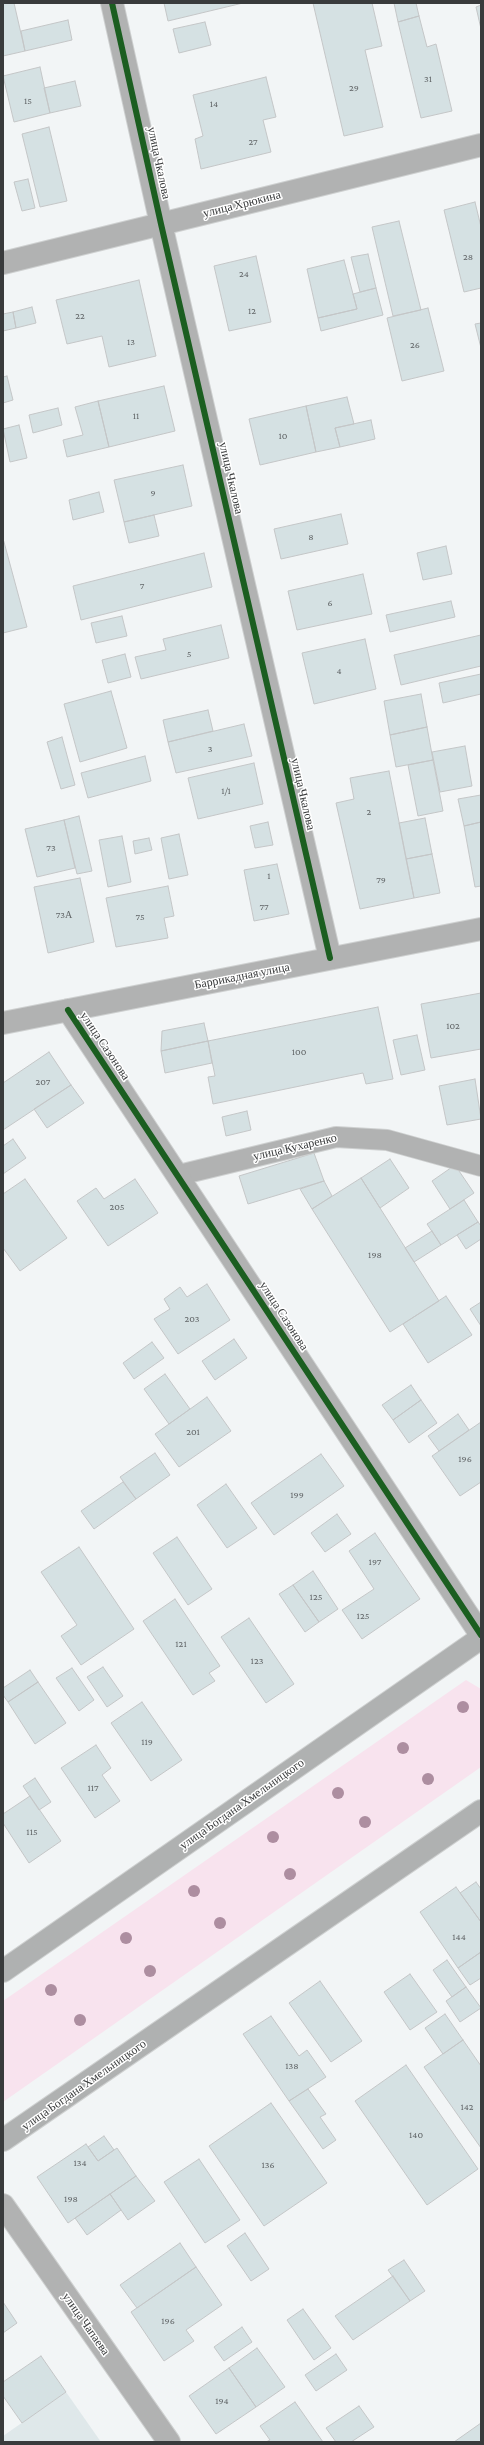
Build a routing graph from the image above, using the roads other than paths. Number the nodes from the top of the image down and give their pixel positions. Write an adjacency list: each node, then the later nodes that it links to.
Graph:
1 (112, 3): 3 (street, улица Чкалова)
2 (481, 145): 3 (street, улица Хрюкина)
3 (161, 224): 4 (street, улица Хрюкина); 6 (street, улица Чкалова)
4 (3, 263)
5 (481, 929): 6 (street, Баррикадная улица)
6 (330, 958): 7 (street, Баррикадная улица)
7 (68, 1010): 8 (street, Баррикадная улица); 10 (street, улица Сазонова)
8 (4, 1024)
9 (481, 1166): 10 (lane, улица Кухаренко)
10 (179, 1175): 11 (street, улица Сазонова)
11 (481, 1636): 13 (main road, улица Богдана Хмельницкого)
12 (481, 1812): 14 (main road, улица Богдана Хмельницкого)
13 (3, 1971)
14 (3, 2140)
15 (3, 2206): 16 (street, улица Чапаева)
16 (169, 2442)

